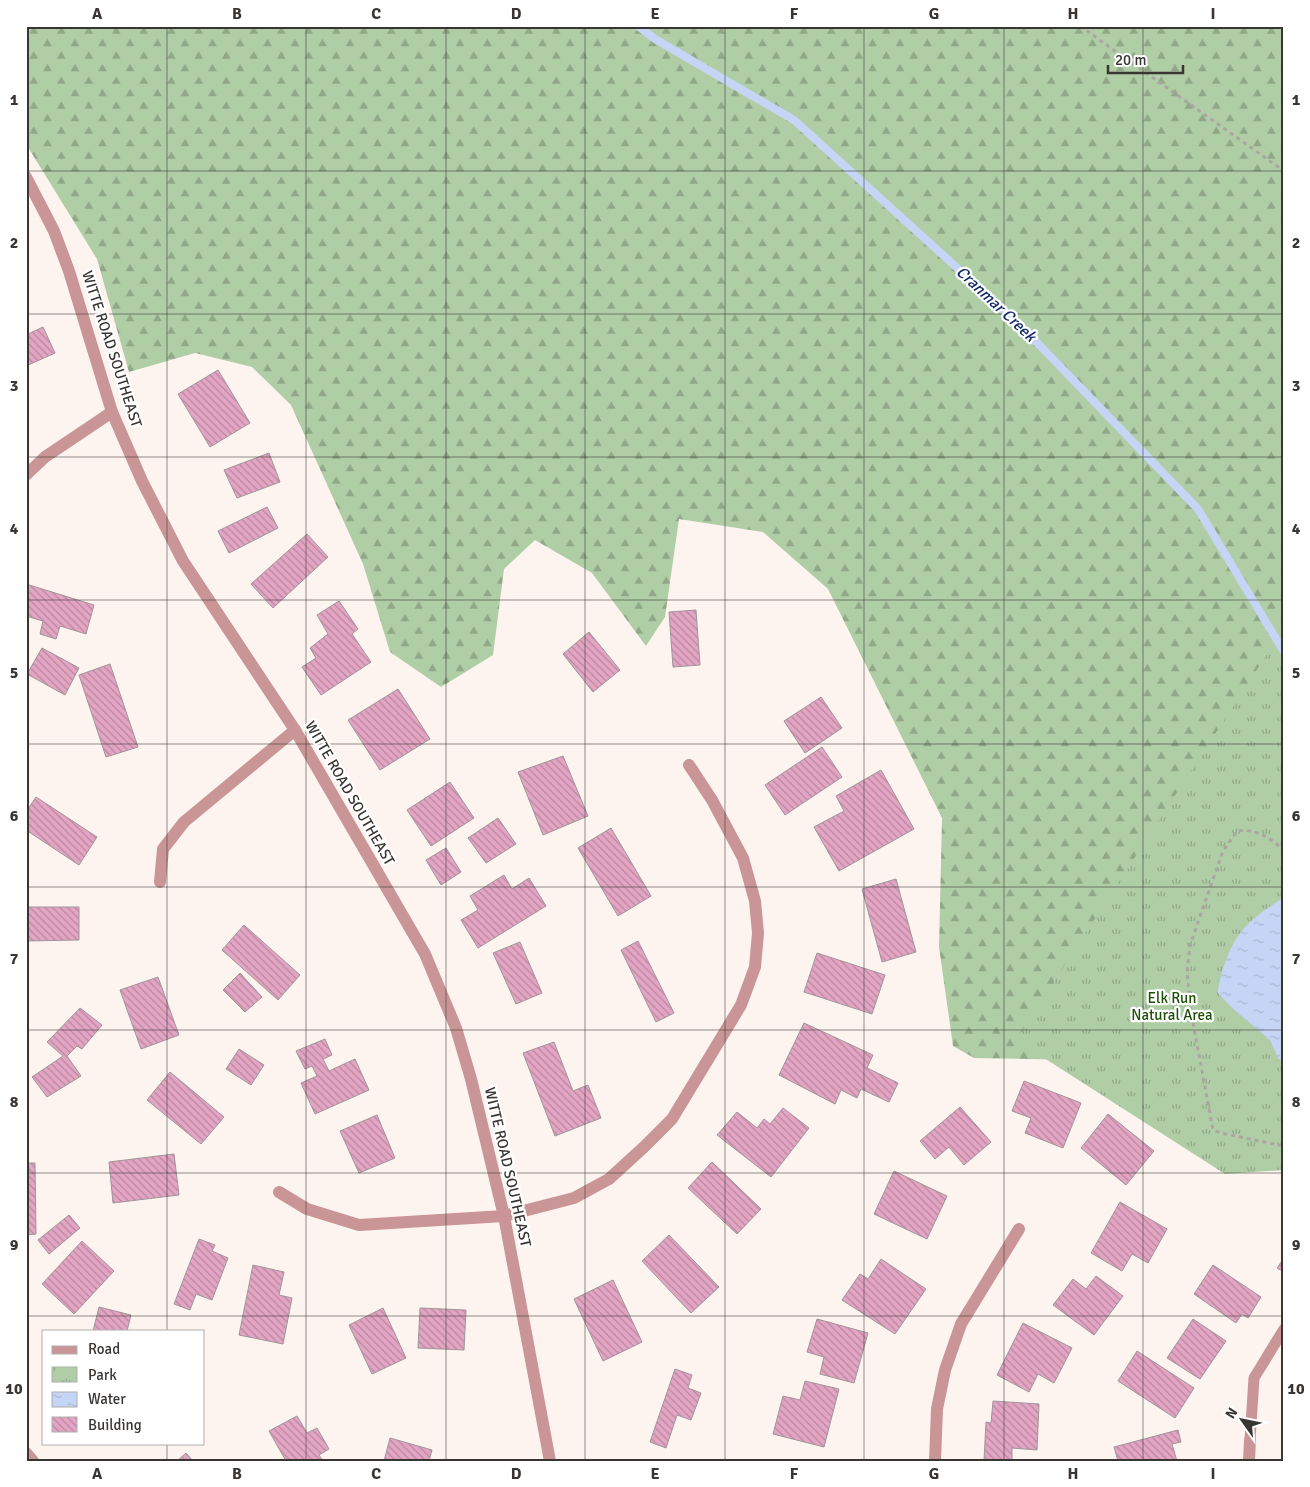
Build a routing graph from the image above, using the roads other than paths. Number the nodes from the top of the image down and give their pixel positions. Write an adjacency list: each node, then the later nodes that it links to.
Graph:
1 (26, 177): 2 (street, WITTE ROAD SOUTHEAST)
2 (112, 412): 3 (street); 4 (street, WITTE ROAD SOUTHEAST)
3 (26, 475)
4 (295, 730): 6 (street); 8 (street, WITTE ROAD SOUTHEAST)
5 (689, 765): 8 (street)
6 (160, 882)
7 (279, 1192): 8 (street)
8 (504, 1216): 14 (street, WITTE ROAD SOUTHEAST)
9 (1019, 1229): 15 (street)
10 (1284, 1329): 11 (lane)
11 (1250, 1440): 16 (street)
12 (26, 1453): 13 (street)
13 (33, 1461)
14 (550, 1461)
15 (935, 1461)
16 (1249, 1461)

